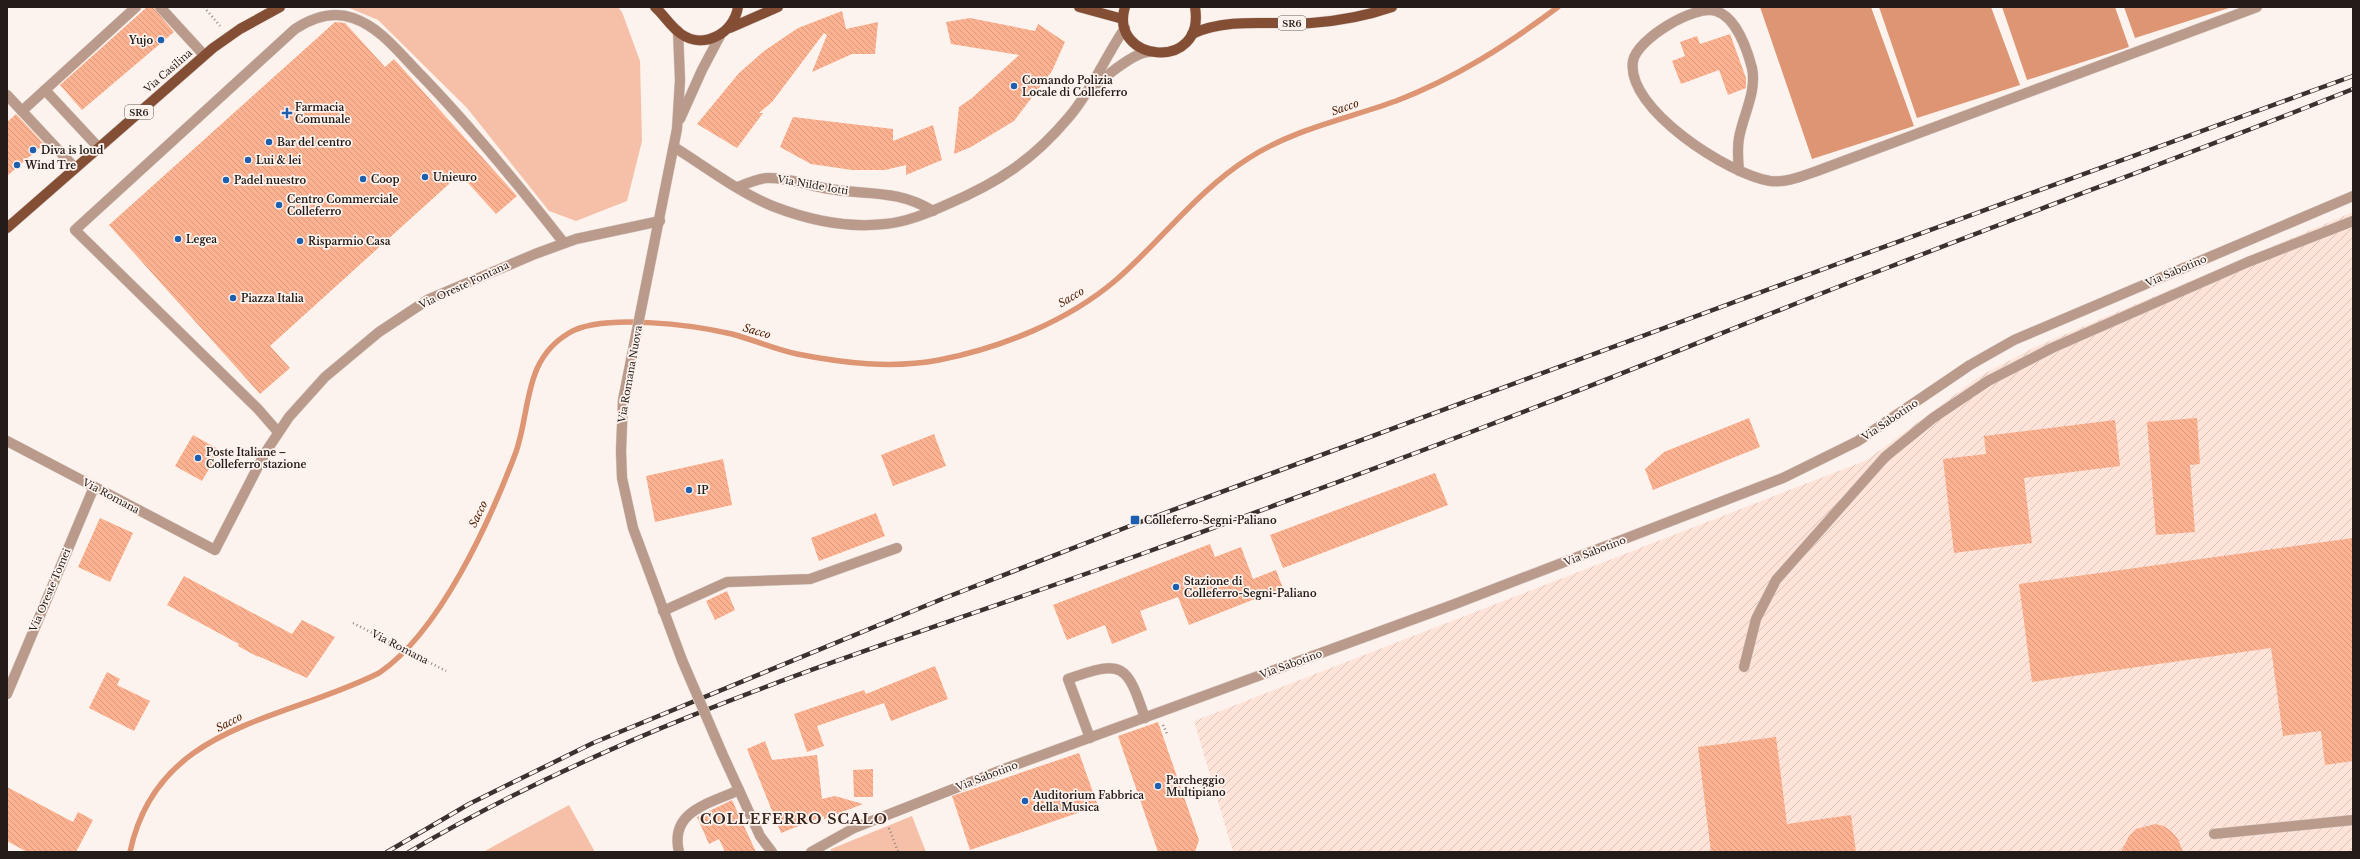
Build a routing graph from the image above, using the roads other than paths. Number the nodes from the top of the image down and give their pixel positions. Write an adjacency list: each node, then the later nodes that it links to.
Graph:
1 (136, 7): 21 (street)
2 (160, 7): 19 (street)
3 (279, 7): 19 (main road, Via Casilina / SR6)
4 (655, 7): 13 (main road)
5 (665, 7): 13 (main road)
6 (738, 7): 16 (main road)
7 (778, 7): 16 (main road)
8 (1079, 7): 14 (main road)
9 (1125, 7): 14 (main road)
10 (1195, 7): 17 (main road)
11 (1392, 7): 17 (main road, SR6)
12 (2257, 7): 28 (street)
13 (669, 20): 15 (main road)
14 (1124, 24): 18 (main road); 20 (street)
15 (678, 31): 16 (main road); 24 (street, Via Romana Nuova)
16 (724, 32): 24 (street, Via Romana Nuova)
17 (1192, 34): 18 (main road, SR6)
18 (1149, 52): 20 (street)
19 (204, 55): 26 (main road, Via Casilina / SR6)
20 (1091, 88): 31 (street)
21 (45, 90): 23 (street); 26 (street)
22 (7, 95): 23 (street)
23 (23, 110): 27 (street)
24 (677, 129): 25 (street, Via Romana Nuova)
25 (674, 147): 29 (street); 32 (street, Via Romana Nuova)
26 (99, 148): 27 (main road, Via Casilina / SR6)
27 (75, 168): 34 (main road, Via Casilina / SR6)
28 (1739, 171): 28 (street)
29 (738, 187): 31 (street, Via Nilde Iotti); 31 (street)
30 (2353, 196): 44 (street, Via Sabotino)
31 (933, 211)
32 (660, 221): 35 (street, Via Oreste Fontana); 41 (street, Via Romana Nuova)
33 (2353, 221): 42 (street)
34 (7, 228)
35 (564, 243): 36 (street, Via Oreste Fontana); 36 (street)
36 (278, 432): 40 (street, Via Oreste Fontana)
37 (7, 441): 38 (street, Via Romana)
38 (94, 487): 40 (street, Via Romana); 43 (street, Via Oreste Tomei)
39 (897, 548): 41 (street)
40 (215, 550)
41 (663, 611): 46 (street, Via Romana Nuova, bridge)
42 (1744, 667)
43 (7, 694)
44 (1145, 718): 45 (street, Via Sabotino); 45 (street)
45 (1090, 738): 51 (street, Via Sabotino)
46 (739, 790): 49 (street); 50 (street)
47 (2353, 820): 48 (street)
48 (2214, 834)
49 (679, 852)
50 (772, 852)
51 (811, 852)

